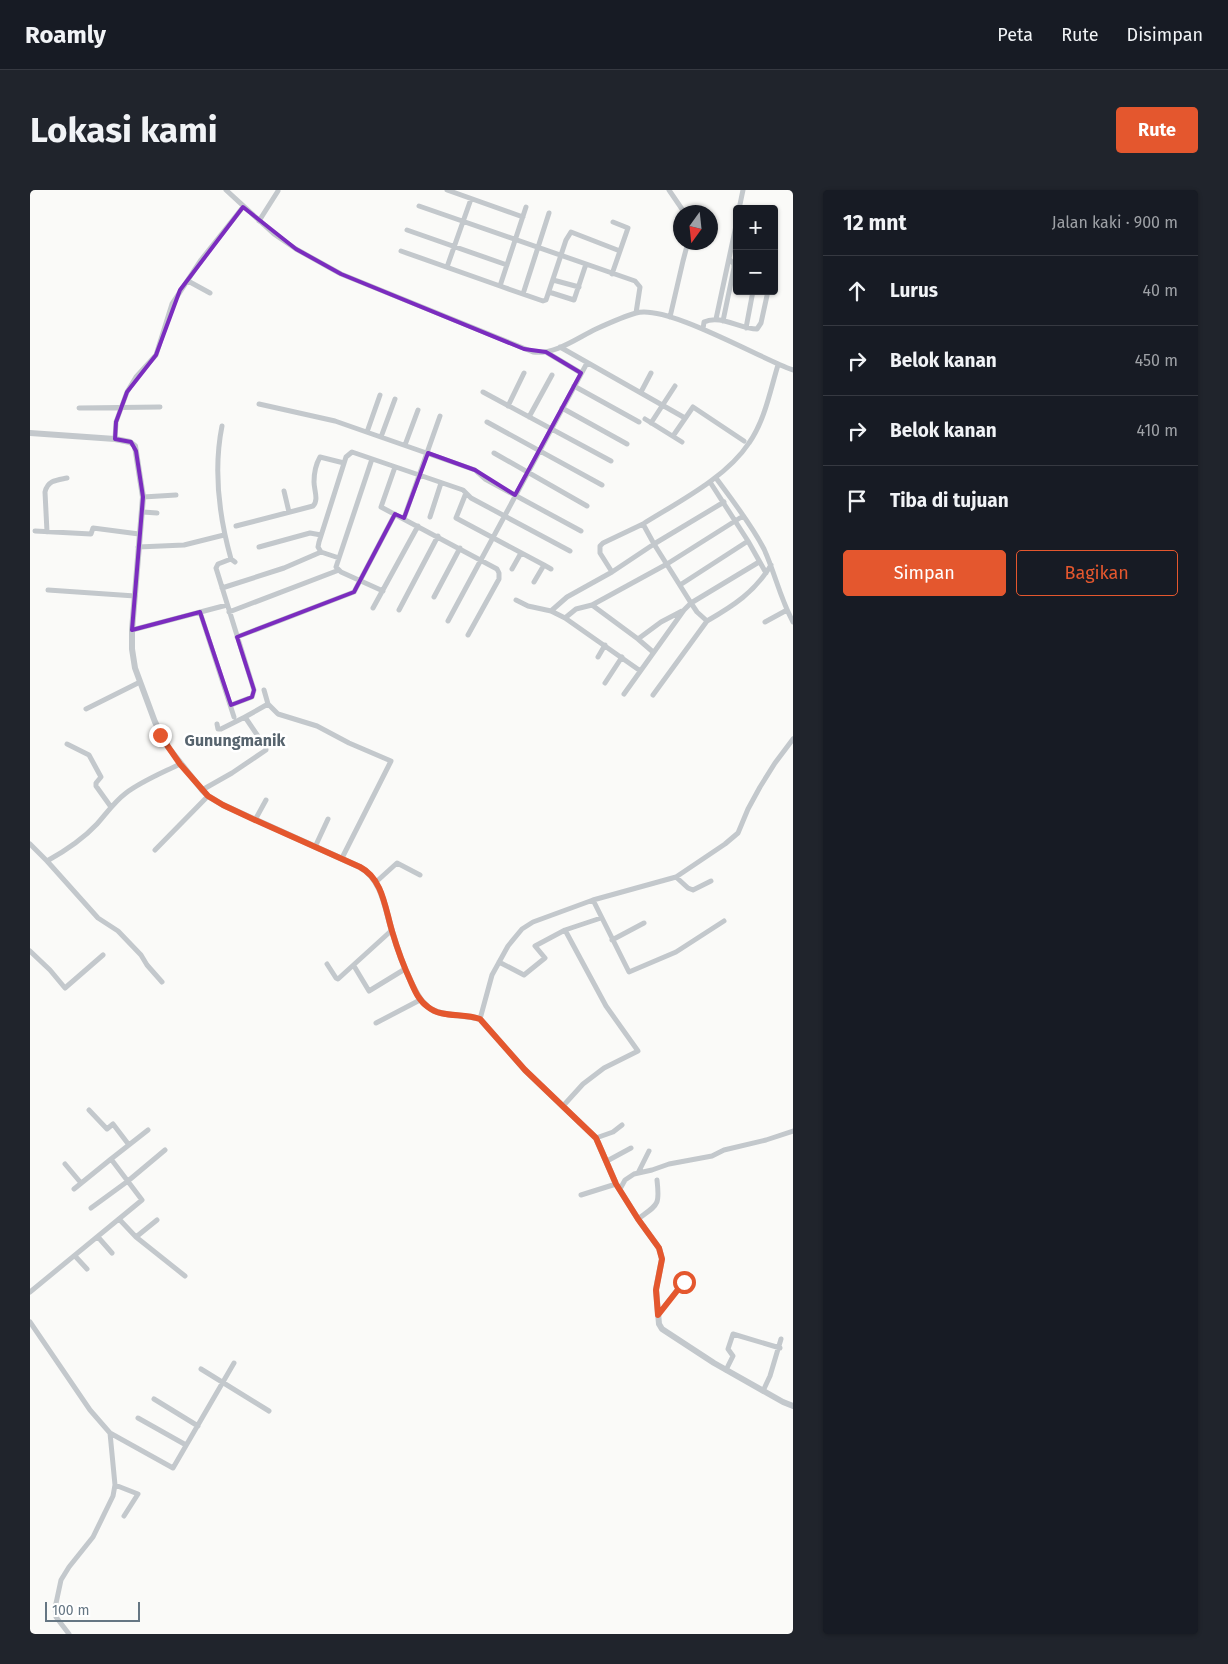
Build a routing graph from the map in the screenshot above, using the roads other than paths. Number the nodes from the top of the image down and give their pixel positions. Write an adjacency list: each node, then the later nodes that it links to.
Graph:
1 (226, 190): 10 (street)
2 (447, 190): 6 (street)
3 (669, 190): 7 (street)
4 (742, 190): 8 (street)
5 (278, 191): 14 (street)
6 (471, 199): 13 (street); 15 (street)
7 (679, 205)
8 (740, 205)
9 (420, 206): 15 (street)
10 (243, 207): 14 (street); 30 (street)
11 (526, 207): 13 (street)
12 (549, 213): 20 (street)
13 (523, 218): 18 (street)
14 (259, 220): 46 (street)
15 (463, 222): 18 (street); 19 (street)
16 (613, 222): 23 (street)
17 (407, 230): 19 (street)
18 (516, 241): 20 (street); 27 (street)
19 (454, 246): 27 (street); 28 (street)
20 (538, 248): 24 (street); 36 (street)
21 (686, 250): 40 (street)
22 (401, 251): 28 (street)
23 (620, 251): 24 (street); 29 (street)
24 (561, 256): 26 (street); 31 (street)
25 (732, 257): 41 (street); 42 (street)
26 (586, 264): 29 (street); 33 (street)
27 (507, 265): 32 (street)
28 (447, 267): 32 (street)
29 (612, 274): 39 (street)
30 (188, 280): 35 (street); 65 (street)
31 (553, 280): 33 (street); 34 (street)
32 (500, 286): 36 (street)
33 (579, 287): 34 (street)
34 (548, 292): 36 (street)
35 (210, 293)
36 (523, 294)
37 (752, 295): 43 (street)
38 (767, 295): 43 (street)
39 (636, 313): 40 (street); 45 (street)
40 (670, 317): 44 (street)
41 (716, 319): 42 (street); 44 (street)
42 (723, 321): 43 (street)
43 (746, 328)
44 (703, 329): 48 (street)
45 (560, 346): 46 (street); 47 (street)
46 (546, 352): 51 (street)
47 (587, 363): 51 (street); 57 (street)
48 (778, 365): 49 (street); 96 (street)
49 (793, 370)
50 (524, 373): 62 (street)
51 (581, 373): 54 (street)
52 (651, 373): 57 (street)
53 (552, 375): 69 (street)
54 (574, 386): 66 (street); 73 (street)
55 (675, 386): 61 (street)
56 (484, 392): 62 (street)
57 (641, 392): 61 (street)
58 (380, 395): 77 (street)
59 (395, 400): 80 (street)
60 (259, 404): 77 (street)
61 (663, 404): 70 (street); 74 (street)
62 (508, 406): 69 (street)
63 (160, 407): 65 (street)
64 (79, 408): 65 (street)
65 (121, 408): 81 (street)
66 (562, 408): 76 (street); 84 (street)
67 (418, 410): 85 (street)
68 (440, 416): 87 (street)
69 (529, 418): 76 (street)
70 (685, 418): 79 (street); 82 (street)
71 (645, 419): 74 (street)
72 (487, 422): 86 (street)
73 (639, 422)
74 (651, 423): 79 (street)
75 (222, 426): 125 (street)
76 (550, 429): 86 (street); 90 (street)
77 (367, 432): 80 (street)
78 (30, 433): 81 (street)
79 (673, 436): 83 (street)
80 (381, 437): 85 (street)
81 (115, 439): 104 (street)
82 (744, 440)
83 (682, 442)
84 (627, 444)
85 (405, 445): 87 (street)
86 (538, 451): 93 (street); 99 (street)
87 (428, 453): 94 (street); 103 (street)
88 (494, 453): 93 (street)
89 (372, 459): 91 (street); 92 (street); 137 (street)
90 (611, 461)
91 (344, 463): 108 (street); 126 (street)
92 (394, 467): 94 (street); 110 (street)
93 (527, 472): 103 (street); 106 (street)
94 (420, 476): 98 (street); 114 (street)
95 (67, 478): 123 (street)
96 (716, 478): 97 (street); 112 (street)
97 (710, 482): 105 (street); 117 (street)
98 (441, 483): 101 (street); 113 (street)
99 (602, 485)
100 (284, 491): 108 (street)
101 (466, 493): 111 (street); 115 (street)
102 (176, 495): 104 (street)
103 (515, 495): 111 (street); 121 (street)
104 (143, 497): 107 (street)
105 (724, 502): 116 (street); 130 (street)
106 (587, 506)
107 (143, 512): 109 (street); 124 (street)
108 (289, 512): 118 (street)
109 (157, 513)
110 (395, 514): 114 (street); 148 (street)
111 (505, 514): 128 (street); 134 (street)
112 (743, 516): 116 (street); 142 (street)
113 (430, 517)
114 (404, 518): 119 (street)
115 (456, 518): 120 (street); 128 (street)
116 (735, 521): 129 (street); 140 (street)
117 (643, 524): 130 (street); 146 (street)
118 (236, 526)
119 (418, 526): 127 (street); 153 (street)
120 (453, 526)
121 (581, 531)
122 (35, 532): 123 (street)
123 (47, 532): 124 (street)
124 (139, 534): 131 (street)
125 (224, 535): 131 (street); 151 (street)
126 (321, 535): 132 (street); 135 (street)
127 (438, 536): 133 (street); 161 (street)
128 (492, 537): 136 (street); 138 (street)
129 (748, 541): 139 (street); 150 (street)
130 (654, 544): 140 (street); 146 (street)
131 (138, 547): 154 (street)
132 (259, 547)
133 (460, 548): 138 (street); 155 (street)
134 (570, 551)
135 (321, 552): 137 (street); 151 (street)
136 (521, 553): 141 (street); 143 (street)
137 (339, 558): 145 (street)
138 (480, 560): 168 (street); 173 (street)
139 (759, 562): 147 (street); 157 (street)
140 (667, 564): 150 (street); 159 (street)
141 (544, 565): 144 (street); 149 (street)
142 (770, 565): 147 (street); 163 (street)
143 (512, 569)
144 (551, 569)
145 (339, 570): 148 (street); 166 (street)
146 (612, 572): 164 (street)
147 (766, 573): 169 (street)
148 (361, 581): 153 (street); 174 (street)
149 (534, 582)
150 (680, 585): 157 (street)
151 (222, 588): 158 (street)
152 (48, 590): 154 (street)
153 (383, 591): 160 (street)
154 (136, 596): 172 (street)
155 (434, 597)
156 (516, 600): 164 (street)
157 (691, 603): 162 (street); 169 (street)
158 (227, 605): 165 (street); 166 (street)
159 (592, 605): 167 (street); 175 (street)
160 (373, 608)
161 (399, 610)
162 (684, 610): 175 (street); 177 (street)
163 (787, 610): 170 (street); 171 (street)
164 (551, 611): 167 (street)
165 (200, 612): 172 (street); 187 (street)
166 (229, 612): 174 (street)
167 (565, 618): 176 (street)
168 (448, 621)
169 (707, 621): 185 (street)
170 (765, 622)
171 (793, 622)
172 (132, 630): 181 (street)
173 (468, 635)
174 (238, 637): 187 (street)
175 (638, 639): 177 (street)
176 (605, 645): 178 (street); 179 (street)
177 (653, 652): 180 (street)
178 (622, 656): 180 (street); 182 (street)
179 (598, 657)
180 (639, 670): 184 (street)
181 (140, 682): 188 (street); 194 (street)
182 (605, 683)
183 (264, 690): 186 (street)
184 (624, 694)
185 (653, 695)
186 (268, 704): 190 (street); 204 (street)
187 (231, 705): 189 (street)
188 (86, 709)
189 (234, 717)
190 (245, 717): 191 (street); 195 (street)
191 (217, 724)
192 (793, 739): 207 (street)
193 (67, 744): 198 (street)
194 (180, 764): 195 (street); 198 (street)
195 (202, 790): 196 (street)
196 (208, 796): 200 (street); 203 (street)
197 (266, 800): 200 (street)
198 (111, 807): 205 (street)
199 (328, 819): 202 (street)
200 (255, 820): 202 (street)
201 (30, 844): 205 (street)
202 (315, 847): 204 (street)
203 (155, 850)
204 (342, 858): 209 (street)
205 (47, 860): 223 (street)
206 (420, 875): 209 (street)
207 (676, 877): 208 (street); 210 (street)
208 (711, 881)
209 (376, 882): 214 (street)
210 (593, 900): 211 (street); 219 (street)
211 (601, 918): 215 (street); 216 (street)
212 (644, 922): 216 (street)
213 (724, 922): 216 (street)
214 (392, 930): 221 (street); 222 (street)
215 (565, 930): 219 (street); 227 (street)
216 (612, 940)
217 (30, 951): 218 (street)
218 (104, 954)
219 (499, 962): 225 (street)
220 (327, 964): 221 (street)
221 (354, 966): 222 (street)
222 (405, 969): 224 (street)
223 (162, 982)
224 (420, 1000): 225 (street); 226 (street)
225 (480, 1019): 227 (street)
226 (376, 1023)
227 (563, 1106): 232 (street)
228 (90, 1110): 233 (street)
229 (622, 1125): 232 (street)
230 (148, 1130): 233 (street)
231 (793, 1131): 240 (street)
232 (596, 1138): 238 (street)
233 (129, 1145): 237 (street)
234 (631, 1148): 238 (street)
235 (165, 1150): 242 (street)
236 (649, 1151): 240 (street)
237 (111, 1159): 242 (street); 243 (street)
238 (607, 1161): 244 (street)
239 (65, 1164): 243 (street)
240 (638, 1173): 244 (street)
241 (657, 1180): 249 (street)
242 (128, 1182): 247 (street); 248 (street)
243 (82, 1183): 245 (street)
244 (618, 1186): 246 (street); 249 (street)
245 (74, 1190)
246 (581, 1195)
247 (91, 1208)
248 (119, 1219): 251 (street); 252 (street)
249 (638, 1219): 259 (street)
250 (157, 1220): 252 (street)
251 (98, 1237): 253 (street); 254 (street)
252 (136, 1237): 256 (street)
253 (112, 1254)
254 (75, 1256): 255 (street); 258 (street)
255 (87, 1269)
256 (185, 1276)
257 (684, 1282): 259 (street)
258 (30, 1292)
259 (658, 1315): 265 (street)
260 (30, 1322): 273 (street)
261 (781, 1339): 262 (street)
262 (780, 1348): 265 (street); 267 (street)
263 (234, 1364): 266 (street)
264 (201, 1369): 266 (street)
265 (726, 1370): 267 (street)
266 (224, 1382): 270 (street); 272 (street)
267 (763, 1391): 269 (street)
268 (154, 1399): 272 (street)
269 (793, 1406)
270 (269, 1411)
271 (138, 1418): 274 (street)
272 (198, 1426): 274 (street)
273 (110, 1433): 274 (street); 275 (street)
274 (186, 1445)
275 (115, 1486): 276 (street); 277 (street)
276 (124, 1516)
277 (69, 1634)

